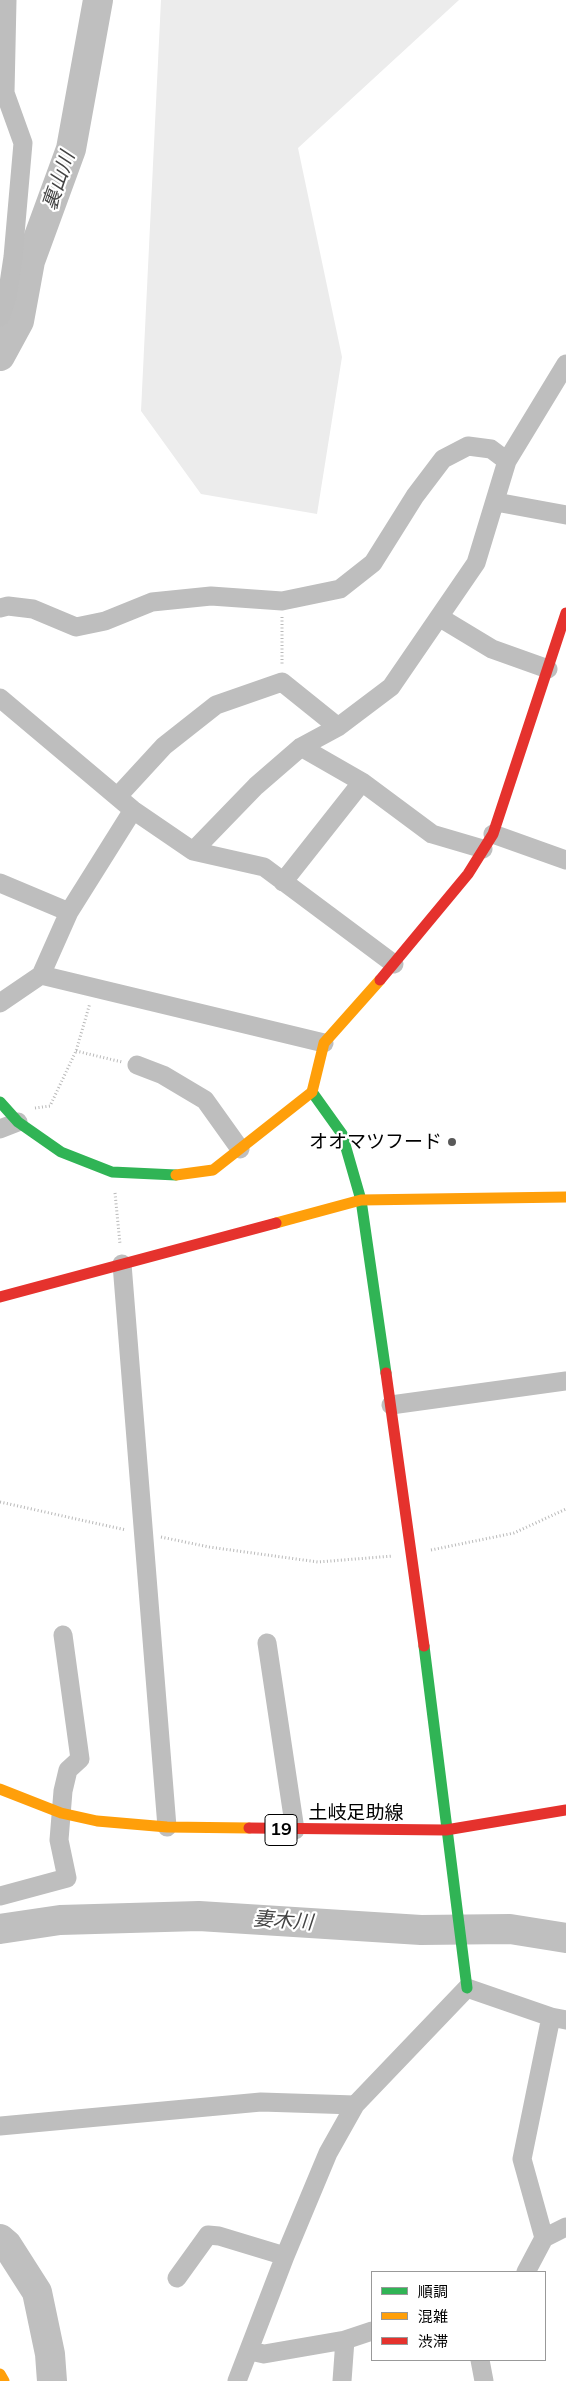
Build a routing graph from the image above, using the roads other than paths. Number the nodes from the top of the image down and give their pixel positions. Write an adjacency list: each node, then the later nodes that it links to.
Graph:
1 (7, 0): 2 (street)
2 (4, 297): 3 (street)
3 (0, 316)
4 (566, 364): 5 (street)
5 (507, 461): 6 (street); 8 (street)
6 (496, 502): 7 (street); 10 (street)
7 (566, 515)
8 (0, 608)
9 (566, 613): 11 (street)
10 (439, 617): 12 (street); 14 (street)
11 (561, 643): 12 (street)
12 (548, 669): 19 (street)
13 (0, 698): 17 (street)
14 (338, 727): 15 (street); 17 (street)
15 (301, 747): 16 (street); 20 (street)
16 (362, 782): 19 (street); 22 (street)
17 (118, 796): 18 (street)
18 (133, 810): 20 (street); 24 (street)
19 (488, 841): 21 (street); 25 (street)
20 (193, 851): 22 (street)
21 (566, 860)
22 (283, 882): 25 (street)
23 (0, 883): 24 (street)
24 (68, 912): 26 (street)
25 (394, 964): 28 (street)
26 (41, 975): 27 (street); 28 (street)
27 (0, 1003)
28 (324, 1043): 30 (street)
29 (137, 1066): 34 (street)
30 (312, 1092): 34 (street); 36 (street)
31 (0, 1102): 32 (street)
32 (18, 1122): 33 (street); 34 (street)
33 (0, 1129)
34 (240, 1149)
35 (566, 1197): 36 (street)
36 (362, 1200): 37 (street); 40 (street)
37 (122, 1264): 38 (street); 46 (street)
38 (0, 1297)
39 (566, 1381): 40 (street)
40 (391, 1404): 48 (street)
41 (63, 1635): 45 (street)
42 (267, 1643): 47 (street)
43 (0, 1789): 45 (street, 土岐足助線 / 19)
44 (566, 1810): 48 (street, 土岐足助線 / 19)
45 (61, 1813): 46 (street, 土岐足助線 / 19); 49 (street)
46 (166, 1827): 47 (street, 土岐足助線 / 19)
47 (295, 1830): 48 (street, 土岐足助線 / 19)
48 (446, 1830): 50 (street)
49 (0, 1896)
50 (467, 1988): 51 (street); 52 (street)
51 (558, 2019): 55 (street)
52 (355, 2105): 53 (street); 56 (street)
53 (0, 2126)
54 (566, 2227): 55 (street)
55 (544, 2238): 57 (street)
56 (284, 2256): 58 (street); 61 (street)
57 (527, 2271)
58 (177, 2278)
59 (371, 2331): 60 (street)
60 (345, 2340): 61 (street); 66 (street)
61 (250, 2351): 65 (street)
62 (480, 2361): 67 (street)
63 (0, 2374): 64 (street)
64 (4, 2381)
65 (238, 2381)
66 (342, 2381)
67 (484, 2381)

